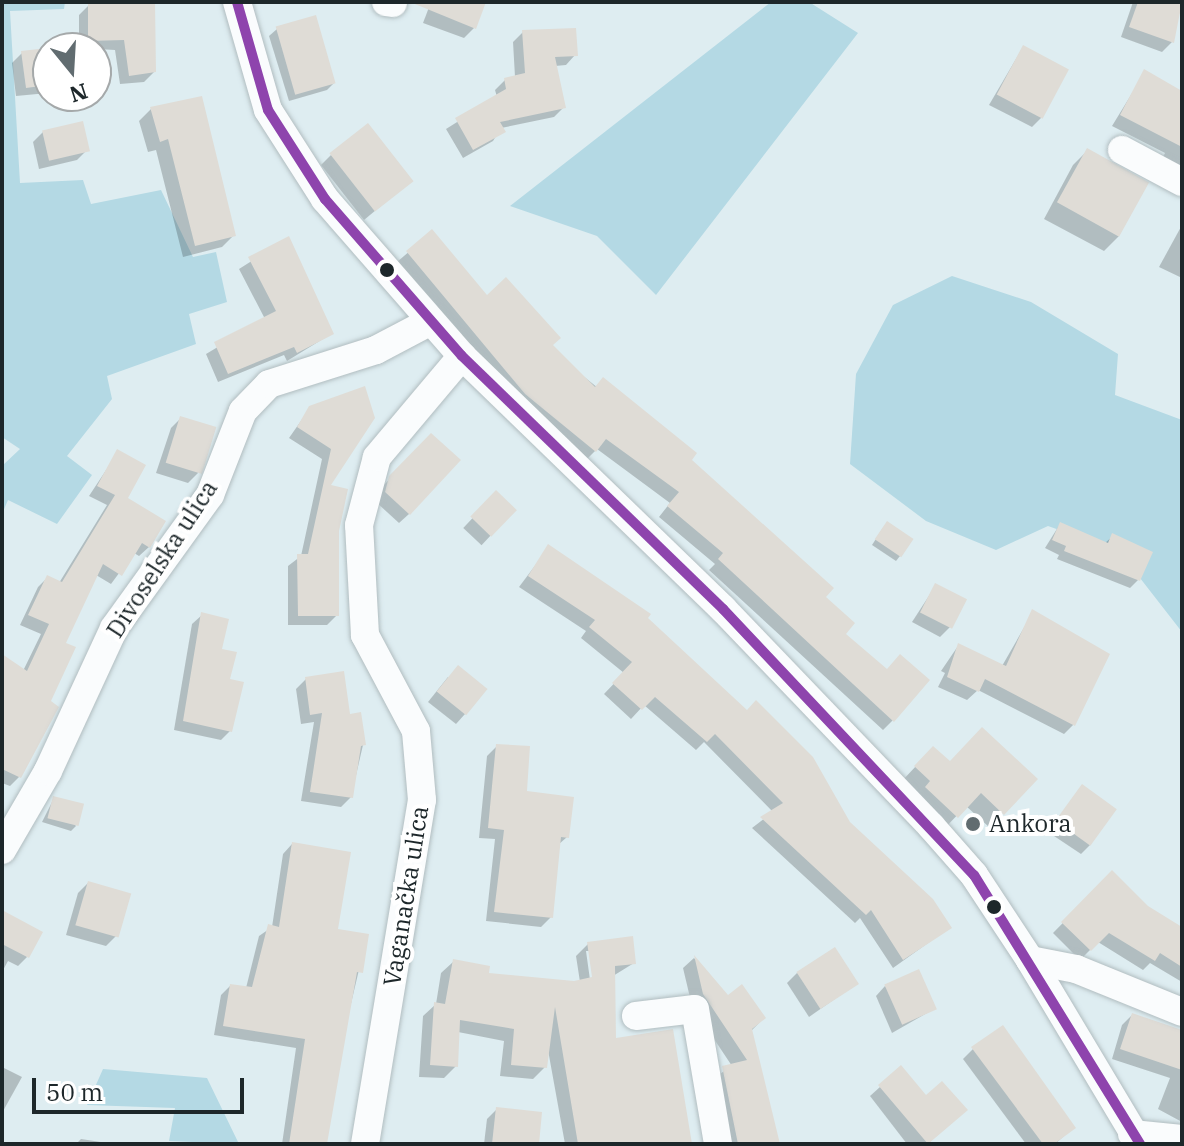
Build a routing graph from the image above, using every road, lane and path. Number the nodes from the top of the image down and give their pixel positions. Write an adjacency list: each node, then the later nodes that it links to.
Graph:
1 (237, 2): 6 (street)
2 (386, 2): 3 (street)
3 (393, 3)
4 (1122, 150): 5 (street)
5 (1182, 182)
6 (431, 321): 7 (street); 8 (street, Divoselska ulica)
7 (462, 356): 9 (street); 14 (street, Vaganačka ulica)
8 (2, 850)
9 (1030, 960): 10 (street); 12 (street)
10 (1182, 1012)
11 (636, 1016): 15 (street)
12 (1136, 1139): 13 (street)
13 (1182, 1139)
14 (365, 1144)
15 (718, 1144)

